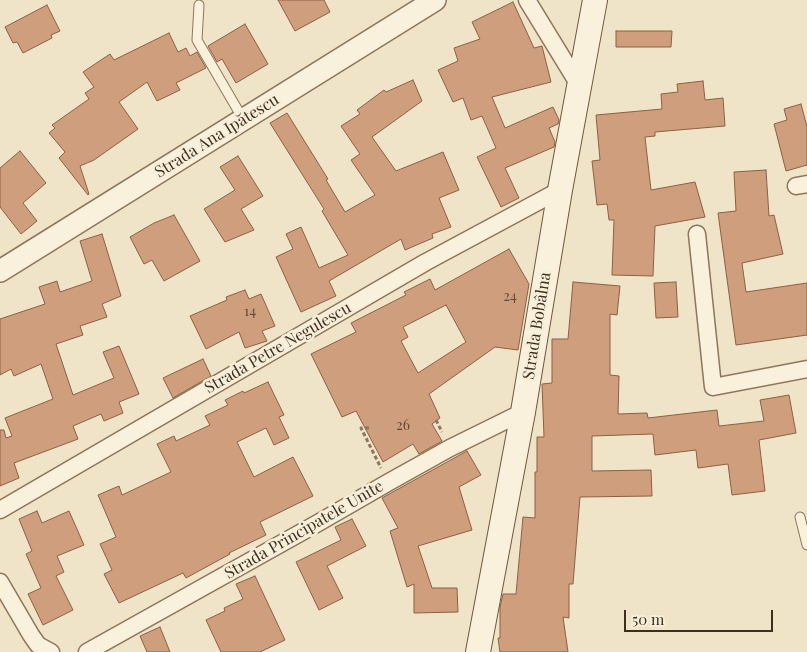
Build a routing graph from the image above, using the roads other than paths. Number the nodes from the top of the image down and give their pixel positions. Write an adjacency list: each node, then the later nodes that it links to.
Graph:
1 (435, 0): 6 (street, Strada Ana Ipătescu)
2 (527, 0): 5 (street)
3 (595, 0): 5 (main road, Strada Bobâlna)
4 (199, 5): 6 (lane)
5 (579, 85): 7 (main road, Strada Bobâlna)
6 (244, 119): 9 (street, Strada Ana Ipătescu)
7 (560, 190): 11 (main road, Strada Bobâlna); 12 (street, Strada Petre Negulescu)
8 (697, 234): 10 (street)
9 (0, 271)
10 (807, 369)
11 (523, 412): 17 (street, Strada Principatele Unite); 18 (main road, Strada Bobâlna)
12 (0, 510)
13 (800, 517): 14 (lane)
14 (807, 545)
15 (0, 582): 16 (street)
16 (50, 652)
17 (87, 652)
18 (478, 652)

